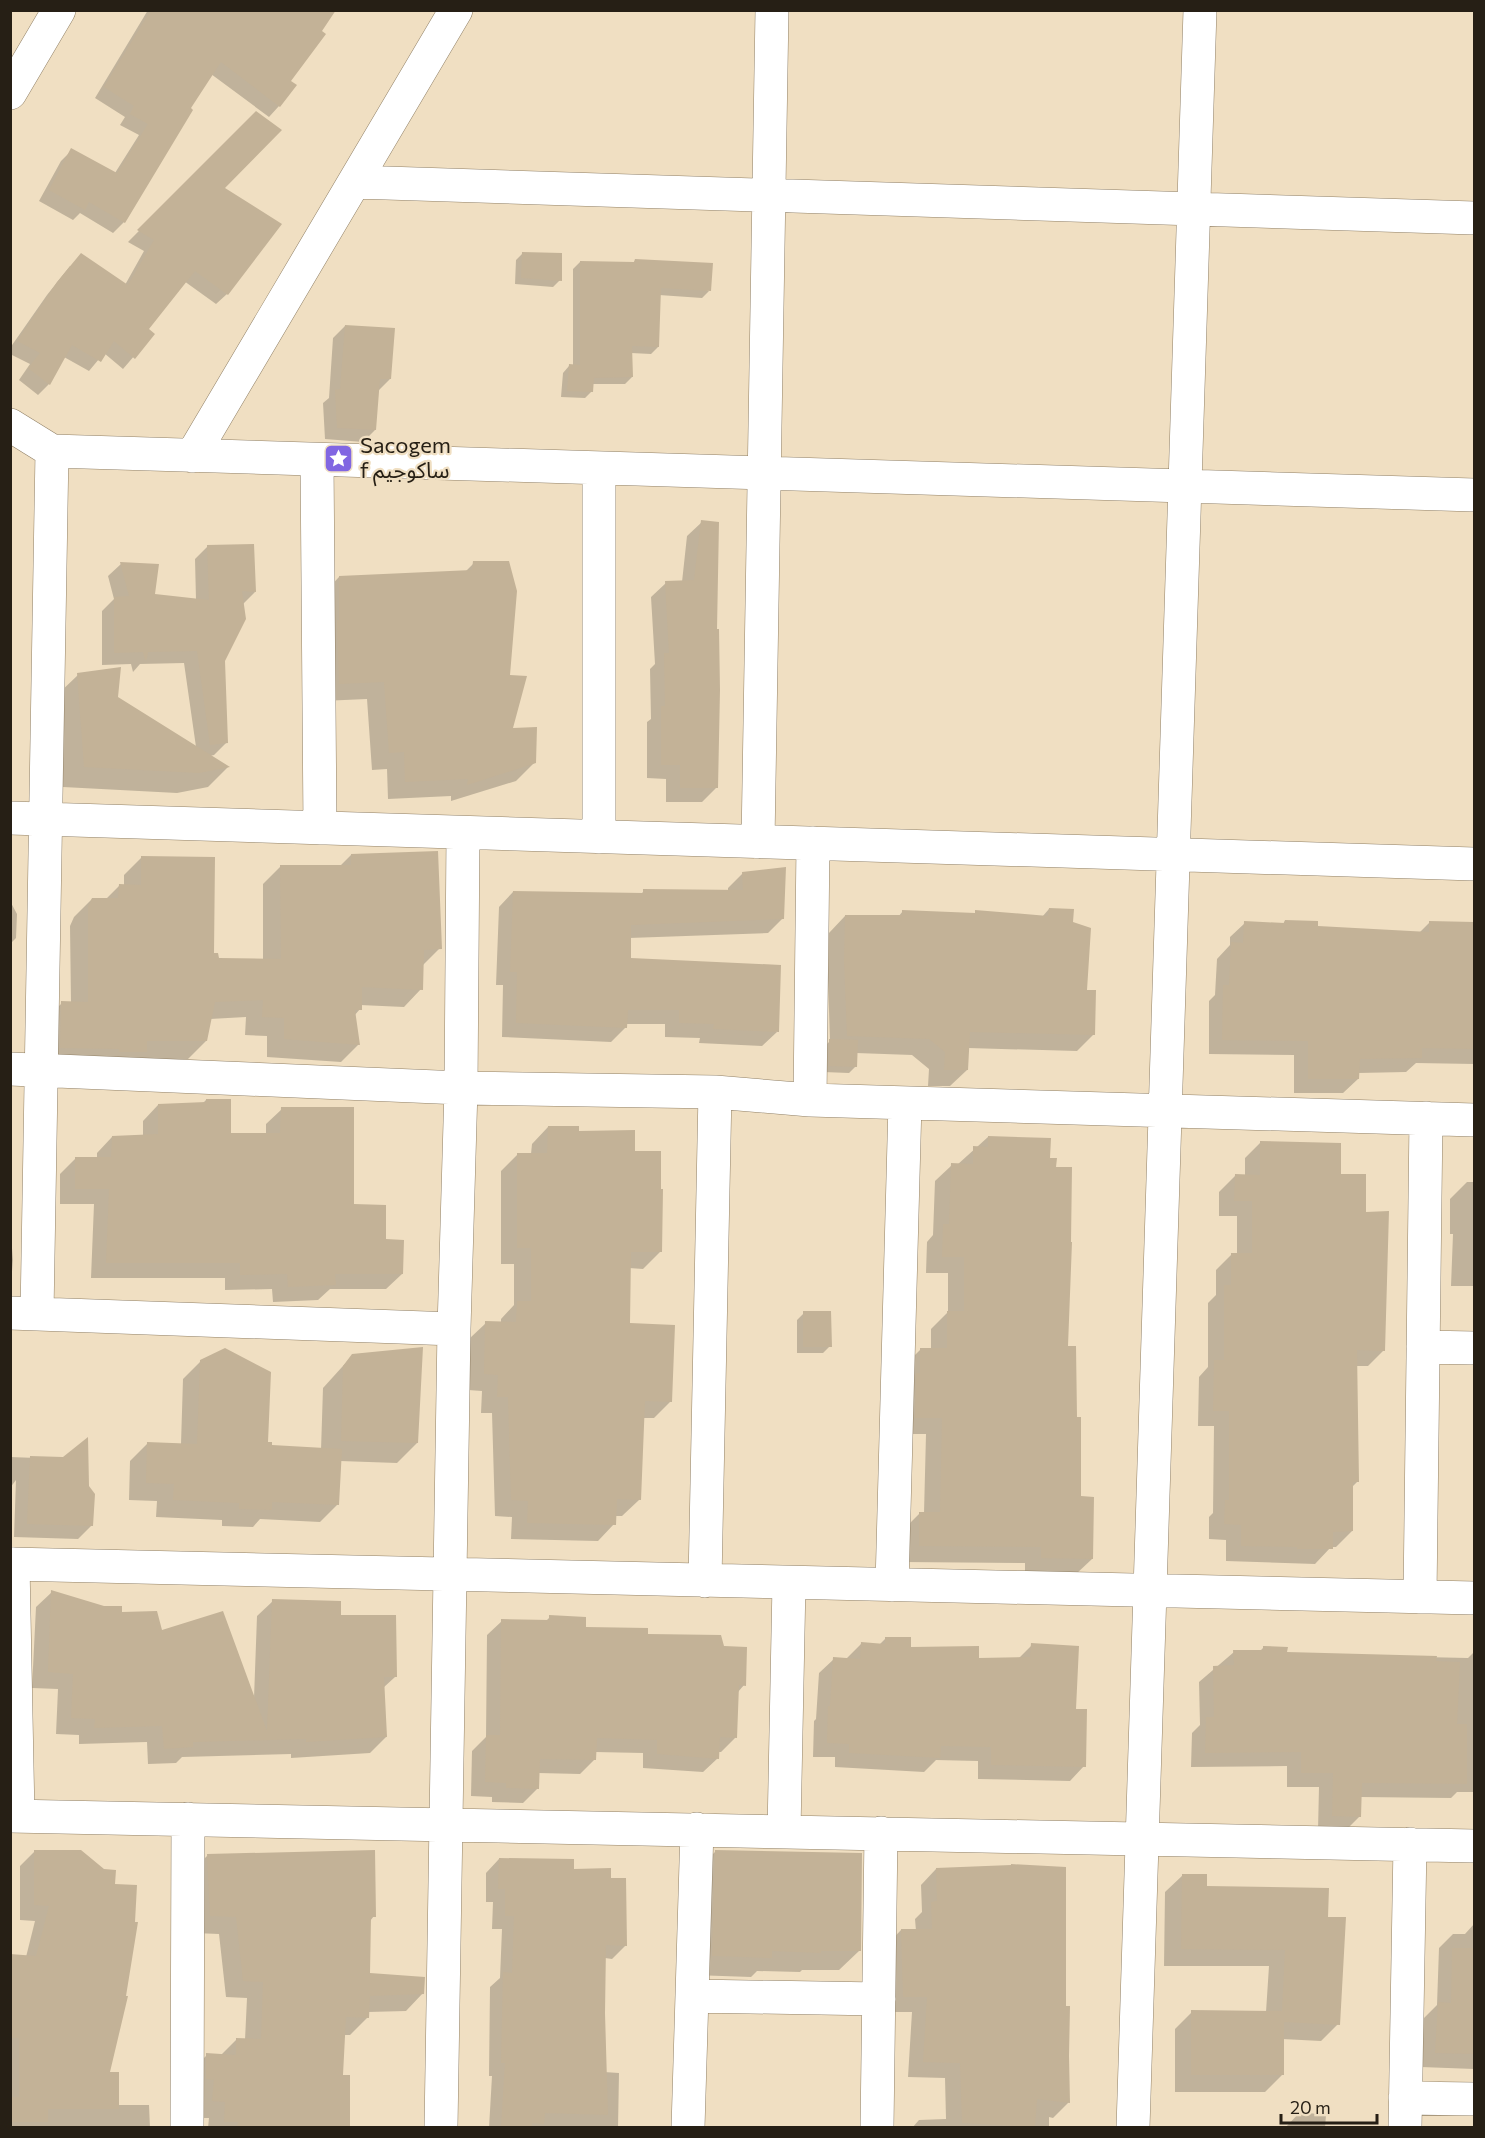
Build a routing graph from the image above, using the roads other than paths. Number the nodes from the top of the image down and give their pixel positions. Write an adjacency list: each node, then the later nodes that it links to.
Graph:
1 (456, 10): 6 (street)
2 (772, 10): 7 (street)
3 (1200, 10): 8 (street)
4 (52, 13): 5 (street)
5 (10, 93)
6 (355, 182): 7 (street); 12 (street)
7 (769, 195): 8 (street); 15 (street)
8 (1194, 209): 9 (street); 16 (street)
9 (1474, 218)
10 (10, 425): 11 (street)
11 (52, 451): 12 (street); 19 (street)
12 (192, 456): 13 (street)
13 (317, 460): 14 (street); 20 (street)
14 (599, 468): 15 (street); 22 (street)
15 (764, 473): 16 (street); 23 (street)
16 (1185, 486): 17 (street); 25 (street)
17 (1474, 495)
18 (10, 818): 19 (street)
19 (46, 819): 20 (street); 28 (street)
20 (320, 828): 21 (street)
21 (463, 833): 22 (street); 29 (street)
22 (599, 837): 23 (street)
23 (758, 842): 24 (street)
24 (813, 843): 25 (street); 31 (street)
25 (1173, 855): 26 (street); 33 (street)
26 (1474, 864)
27 (10, 1069): 28 (street)
28 (43, 1069): 29 (street); 36 (street)
29 (461, 1088): 30 (street); 37 (street)
30 (715, 1092): 31 (street); 42 (street)
31 (810, 1100): 32 (street)
32 (905, 1103): 33 (street); 44 (street)
33 (1165, 1110): 34 (street); 45 (street)
34 (1426, 1118): 35 (street); 38 (street)
35 (1474, 1120)
36 (24, 1313): 37 (street)
37 (454, 1329): 41 (street)
38 (1423, 1347): 39 (street); 46 (street)
39 (1474, 1348)
40 (12, 1564): 41 (street); 48 (street)
41 (450, 1575): 42 (street); 50 (street)
42 (705, 1581): 43 (street)
43 (789, 1583): 44 (street); 52 (street)
44 (892, 1585): 45 (street)
45 (1150, 1591): 46 (street); 54 (street)
46 (1420, 1597): 47 (street)
47 (1474, 1598)
48 (14, 1816): 49 (street)
49 (188, 1819): 50 (street); 61 (street)
50 (446, 1825): 51 (street); 62 (street)
51 (697, 1829): 52 (street); 57 (street)
52 (784, 1831): 53 (street)
53 (881, 1833): 54 (street); 58 (street)
54 (1142, 1838): 55 (street); 65 (street)
55 (1410, 1844): 56 (street); 60 (street)
56 (1474, 1846)
57 (693, 1996): 58 (street); 63 (street)
58 (879, 1999): 64 (street)
59 (1474, 2099): 60 (street)
60 (1405, 2113)
61 (187, 2127)
62 (441, 2127)
63 (688, 2127)
64 (877, 2127)
65 (1133, 2127)

